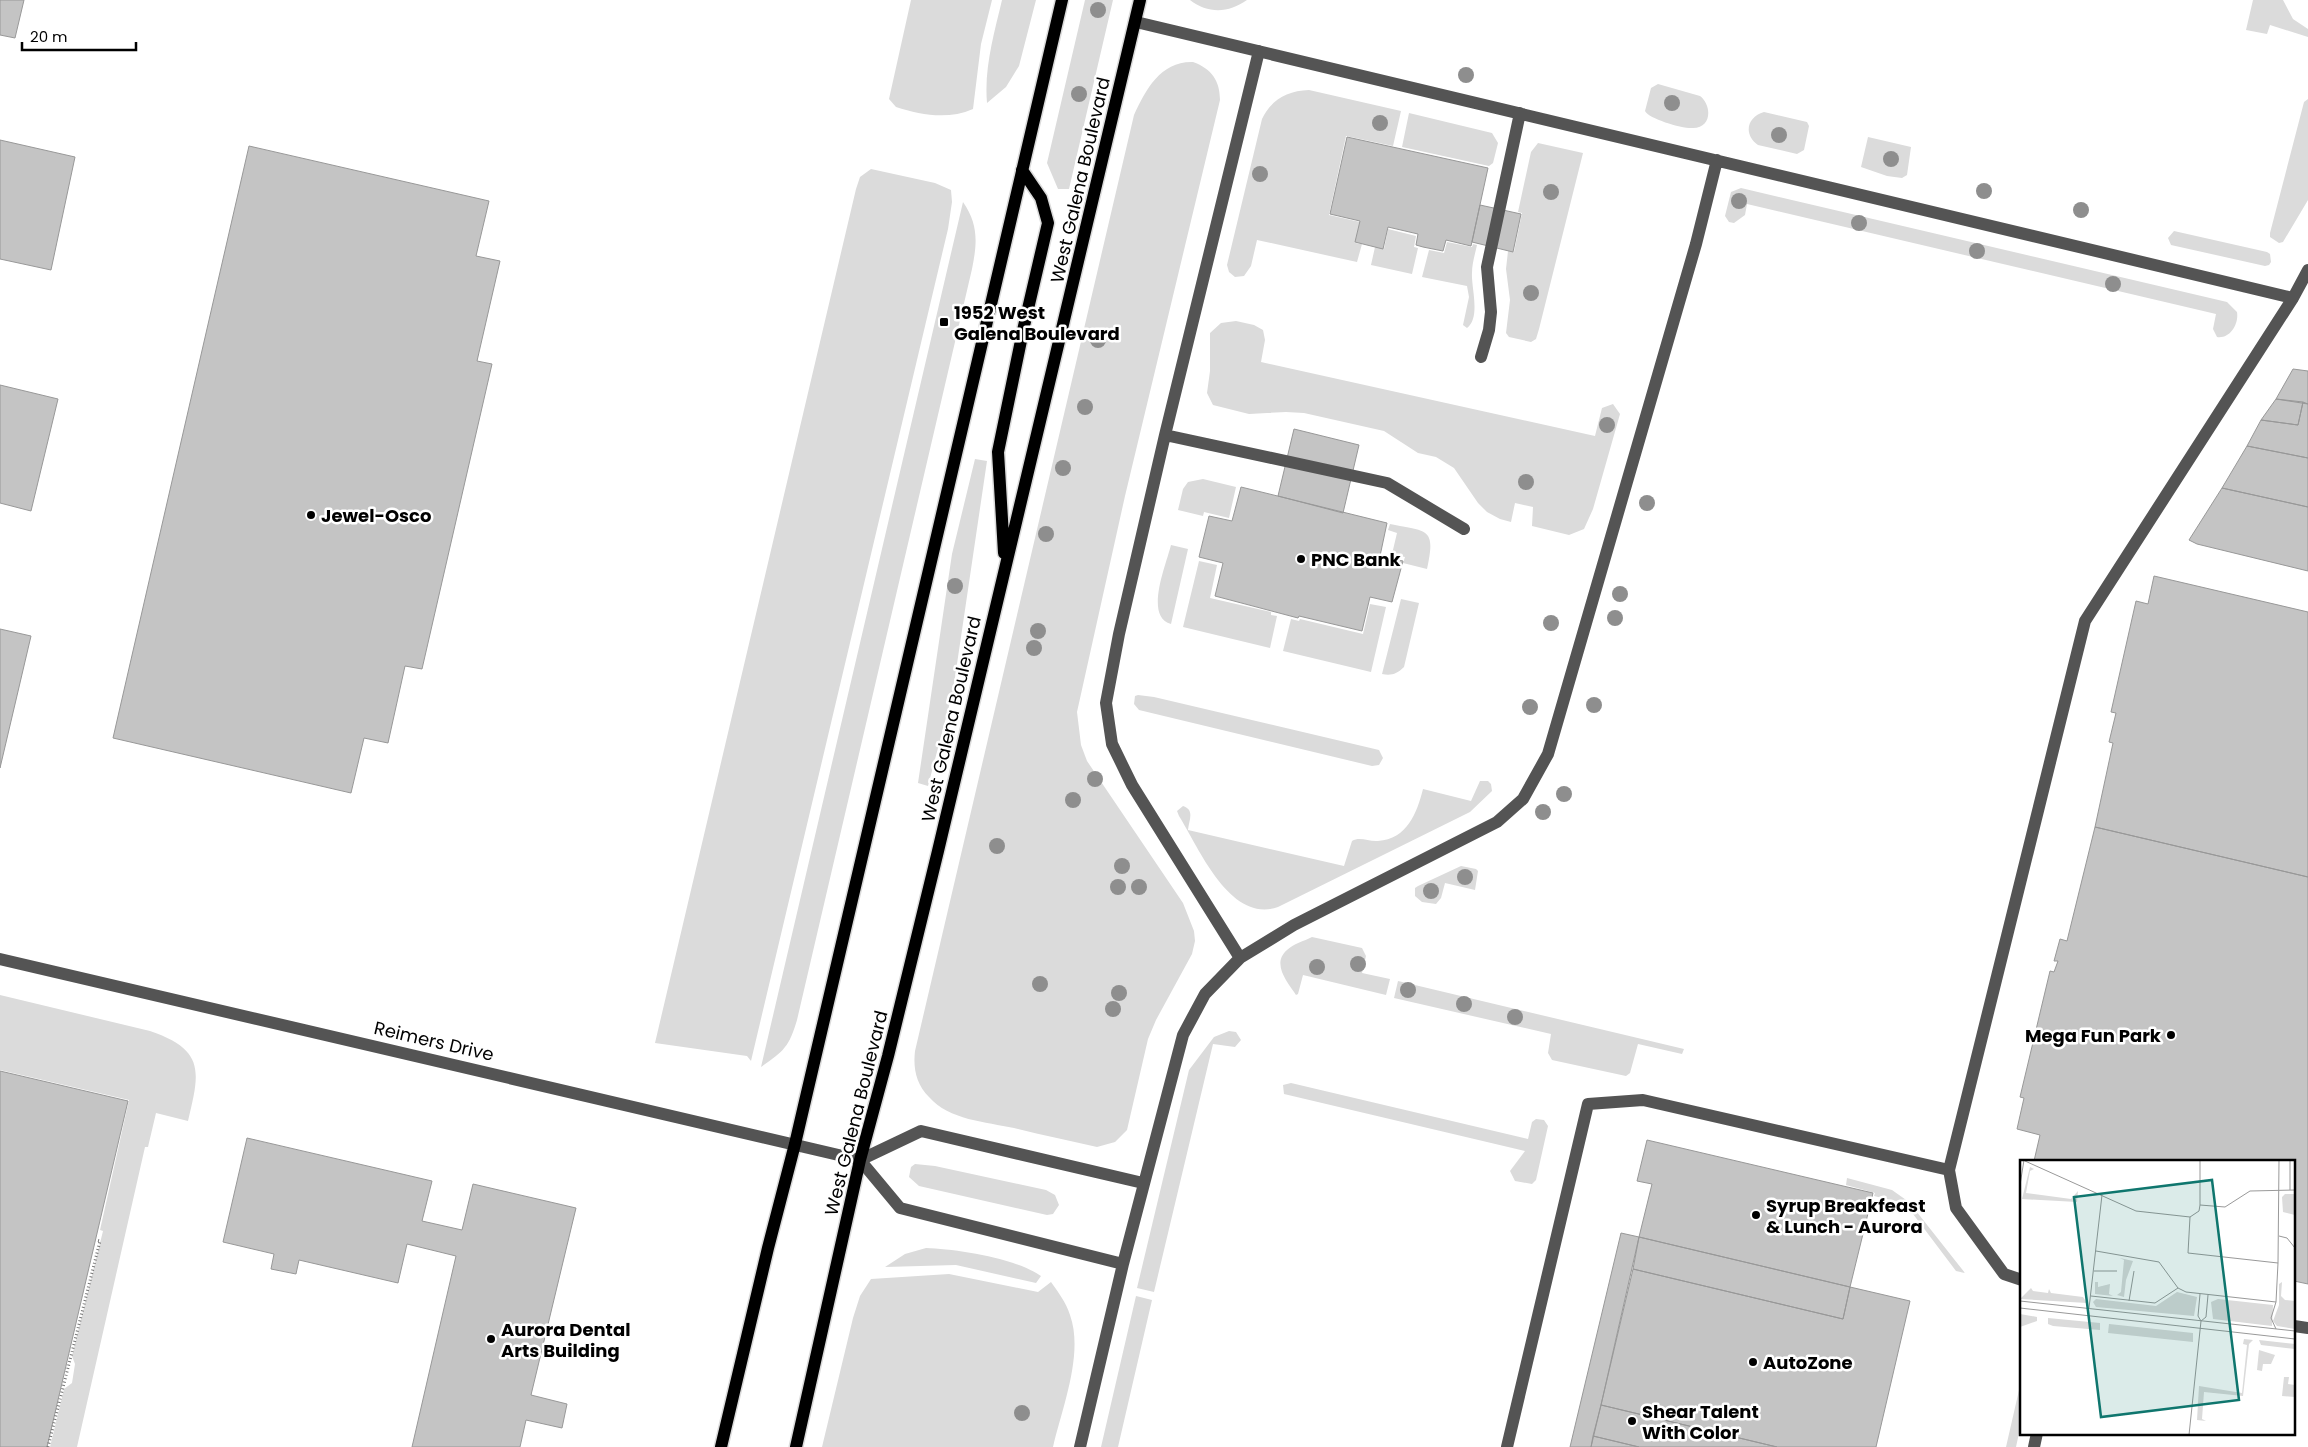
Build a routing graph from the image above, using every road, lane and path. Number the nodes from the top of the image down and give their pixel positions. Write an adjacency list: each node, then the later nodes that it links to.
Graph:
1 (1062, 0): 7 (main road)
2 (1140, 0): 3 (main road, West Galena Boulevard)
3 (1136, 22): 4 (street); 13 (main road, West Galena Boulevard)
4 (1259, 51): 5 (street); 11 (street)
5 (1520, 113): 6 (street); 10 (street)
6 (1717, 160): 9 (street); 14 (street)
7 (1022, 170): 13 (main road); 16 (main road)
8 (2308, 270): 9 (street)
9 (2293, 298): 18 (street)
10 (1481, 357)
11 (1165, 435): 12 (street); 14 (street)
12 (1464, 529)
13 (1005, 568): 17 (main road, West Galena Boulevard)
14 (1240, 958): 19 (street)
15 (0, 959): 16 (street, Reimers Drive)
16 (795, 1144): 17 (street, Reimers Drive); 25 (main road)
17 (860, 1160): 19 (street); 21 (street); 26 (main road, West Galena Boulevard)
18 (1950, 1170): 22 (street); 28 (street)
19 (1143, 1183): 21 (street)
20 (96, 1240): 24 (path)
21 (1123, 1264): 27 (street)
22 (2020, 1279)
23 (2037, 1434): 29 (street)
24 (48, 1447)
25 (721, 1447)
26 (796, 1447)
27 (1080, 1447)
28 (1507, 1447)
29 (2034, 1447)

